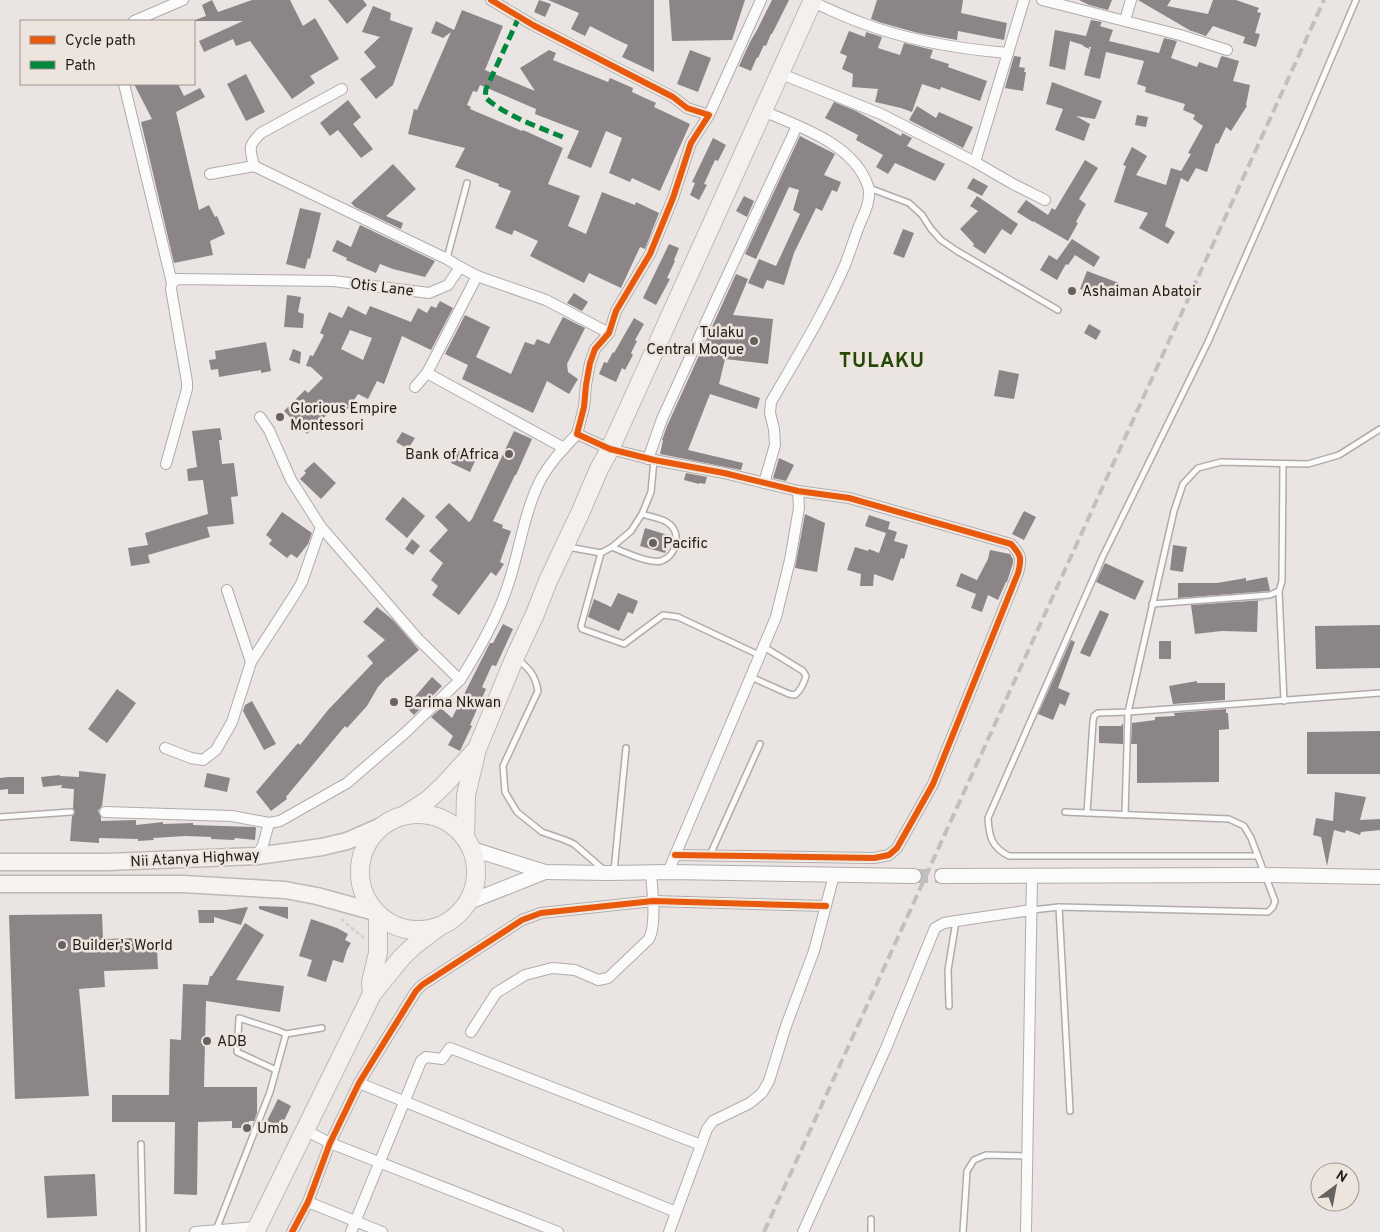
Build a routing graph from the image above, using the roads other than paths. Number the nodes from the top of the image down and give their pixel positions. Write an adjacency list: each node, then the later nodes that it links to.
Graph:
1 (183, 0): 9 (street)
2 (491, 0): 17 (street)
3 (761, 0): 17 (street)
4 (1024, 0): 12 (street)
5 (1042, 0): 10 (street)
6 (1131, 0): 10 (street)
7 (1356, 0): 76 (lane)
8 (813, 1): 12 (street); 13 (highway)
9 (136, 20)
10 (1125, 20): 11 (street)
11 (1227, 50)
12 (1008, 53): 19 (street)
13 (779, 73): 16 (highway); 19 (street)
14 (124, 85): 28 (street)
15 (342, 88): 20 (street)
16 (763, 111): 18 (street); 37 (highway)
17 (709, 115): 30 (street)
18 (797, 126): 23 (street); 38 (street)
19 (975, 162): 24 (street)
20 (254, 166): 21 (street); 25 (street)
21 (210, 174)
22 (467, 183): 25 (lane)
23 (869, 187): 29 (lane); 41 (street)
24 (1046, 200)
25 (447, 259): 26 (street)
26 (460, 267): 27 (street); 28 (street, Otis Lane)
27 (477, 276): 30 (street); 31 (street)
28 (172, 283): 39 (street)
29 (1058, 310)
30 (609, 333): 35 (street)
31 (427, 374): 32 (street); 36 (street)
32 (415, 387)
33 (260, 417): 44 (street)
34 (1380, 429): 40 (lane)
35 (577, 434): 36 (street); 37 (street)
36 (564, 448): 55 (street)
37 (610, 449): 38 (street); 45 (highway)
38 (651, 459): 41 (street); 43 (lane)
39 (166, 464)
40 (1283, 465): 49 (lane); 50 (lane)
41 (764, 483): 42 (street)
42 (798, 492): 51 (street); 75 (street)
43 (642, 514): 46 (lane); 46 (lane)
44 (321, 527): 53 (street); 55 (street)
45 (565, 546): 47 (lane); 52 (highway)
46 (612, 547): 47 (lane)
47 (601, 553): 51 (lane)
48 (227, 590): 53 (street)
49 (1279, 591): 50 (lane); 57 (lane)
50 (1152, 604): 58 (lane)
51 (762, 651): 54 (street); 54 (lane)
52 (515, 657): 62 (highway); 81 (lane)
53 (251, 662): 60 (street)
54 (751, 677): 73 (street)
55 (460, 680): 70 (street)
56 (1380, 693): 57 (lane)
57 (1284, 701): 58 (lane)
58 (1128, 712): 66 (lane); 68 (lane)
59 (760, 744): 75 (lane)
60 (165, 748)
61 (626, 748): 81 (lane)
62 (477, 749): 67 (highway); 72 (highway)
63 (71, 812): 69 (lane)
64 (105, 812): 70 (street)
65 (1065, 812): 66 (lane)
66 (1087, 814): 68 (lane)
67 (404, 815): 71 (highway); 72 (highway)
68 (1125, 815): 76 (lane)
69 (0, 817)
70 (269, 823): 74 (street)
71 (386, 824): 74 (main road, Nii Atanya Highway); 94 (highway)
72 (468, 843): 78 (street); 90 (highway)
73 (675, 855): 75 (street); 80 (street)
74 (257, 856): 77 (main road, Nii Atanya Highway)
75 (710, 856)
76 (1258, 856): 83 (lane)
77 (0, 862)
78 (545, 872): 81 (street); 90 (street)
79 (651, 872): 80 (street); 81 (street); 89 (street)
80 (668, 872): 82 (street)
81 (611, 873)
82 (834, 875): 84 (street); 91 (street)
83 (1264, 875): 86 (street); 87 (street); 92 (lane)
84 (914, 876)
85 (942, 876): 86 (street)
86 (1032, 877): 93 (street)
87 (1380, 877)
88 (0, 884): 94 (main road)
89 (653, 901): 91 (street); 100 (street); 103 (street)
90 (469, 902): 96 (highway)
91 (826, 906): 109 (street)
92 (1059, 907): 93 (lane); 105 (lane)
93 (1032, 910): 95 (street); 110 (street)
94 (377, 913): 96 (highway); 97 (highway)
95 (956, 921): 98 (lane); 125 (street)
96 (440, 926): 97 (highway)
97 (372, 994): 106 (highway)
98 (949, 1006)
99 (322, 1028): 101 (lane)
100 (471, 1032)
101 (286, 1034): 102 (lane); 102 (lane)
102 (276, 1070): 117 (lane)
103 (359, 1083): 104 (street); 107 (street)
104 (404, 1102): 109 (street); 111 (street); 113 (street)
105 (1070, 1111)
106 (305, 1130): 107 (street); 116 (highway)
107 (330, 1143): 111 (street); 112 (street)
108 (141, 1144): 118 (lane)
109 (701, 1145): 113 (street)
110 (1027, 1156): 127 (lane); 128 (street)
111 (380, 1163): 115 (street); 123 (street)
112 (308, 1202): 115 (street); 120 (street)
113 (676, 1212): 124 (street)
114 (872, 1219): 126 (lane)
115 (355, 1221): 121 (street); 122 (street)
116 (256, 1230): 117 (street)
117 (216, 1231): 119 (street)
118 (143, 1232)
119 (195, 1232)
120 (292, 1232)
121 (351, 1232)
122 (382, 1232)
123 (558, 1232)
124 (669, 1232)
125 (804, 1232)
126 (871, 1232)
127 (963, 1232)
128 (1026, 1232)

